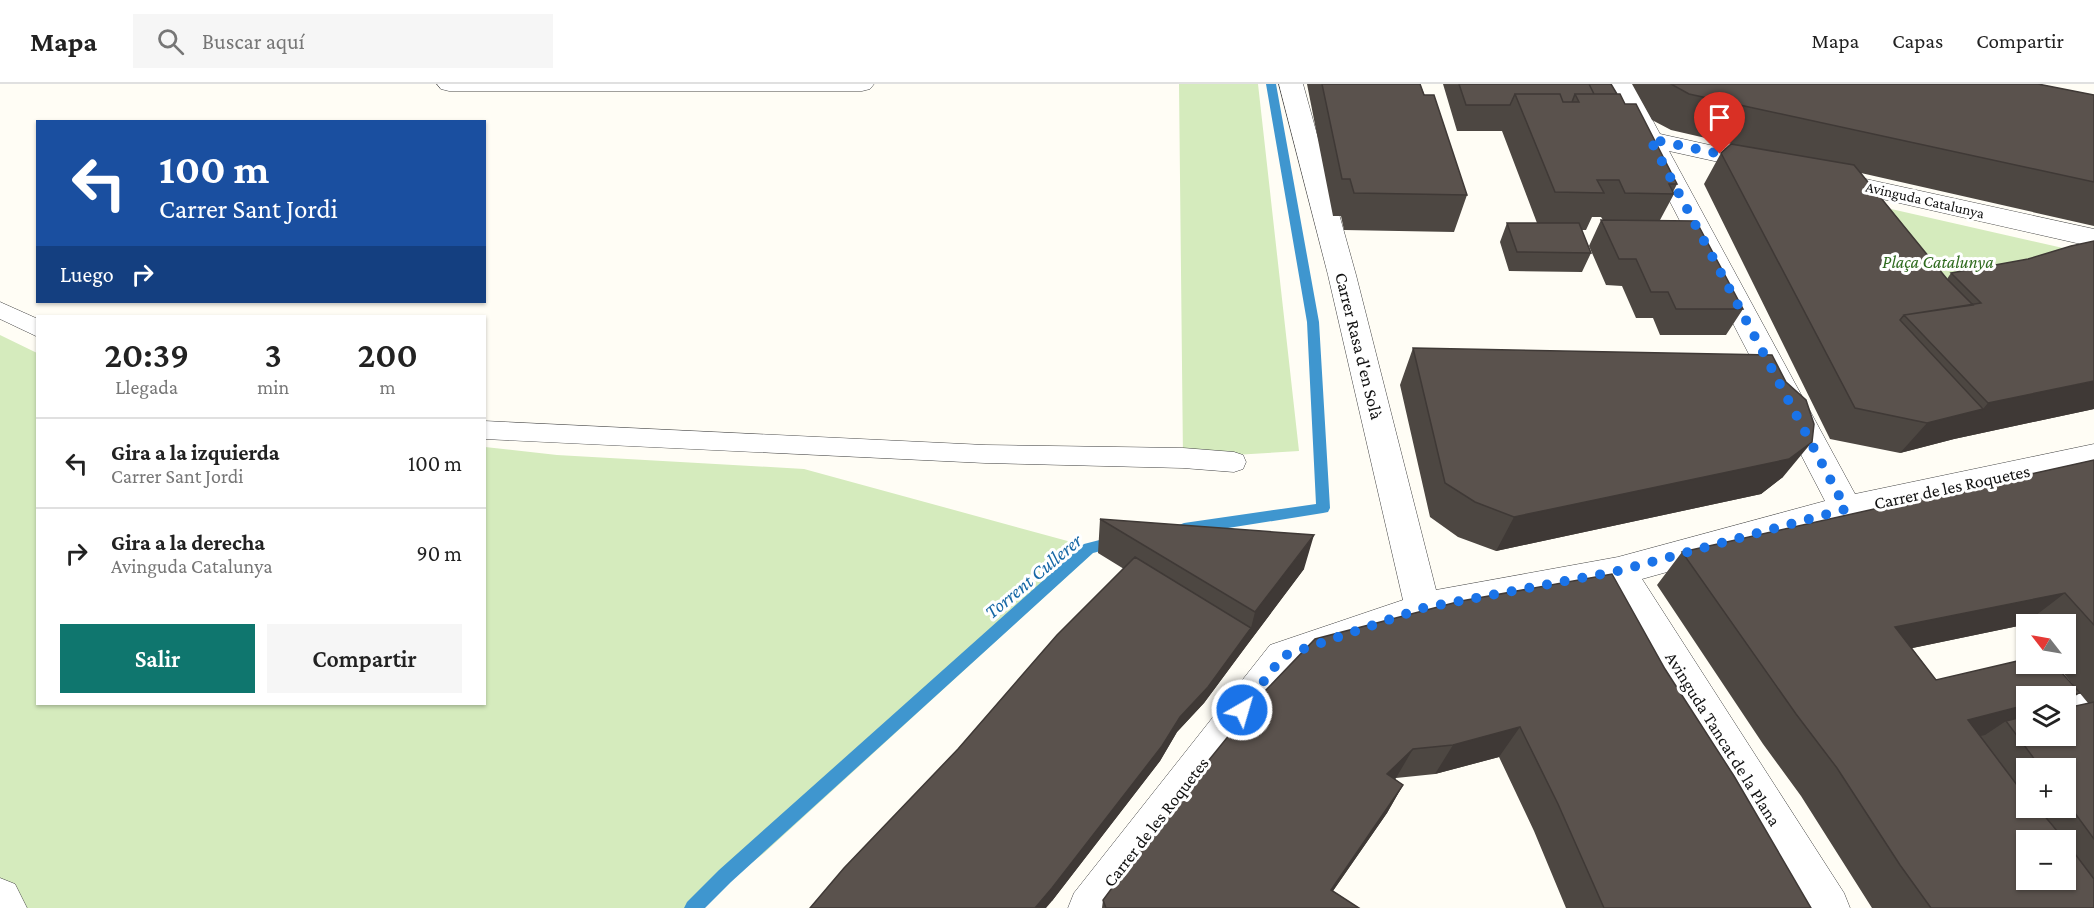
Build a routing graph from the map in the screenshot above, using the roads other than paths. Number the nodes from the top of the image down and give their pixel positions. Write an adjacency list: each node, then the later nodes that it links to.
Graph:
1 (448, 84): 2 (street)
2 (862, 84)
3 (1291, 84): 14 (street, Carrer Rasa d'en Solà)
4 (1621, 84): 5 (street)
5 (1650, 139): 6 (street, Avinguda Catalunya); 12 (street)
6 (2094, 238)
7 (0, 310): 8 (lane)
8 (36, 328)
9 (486, 430): 11 (lane)
10 (2094, 456): 12 (street, Carrer de les Roquetes)
11 (1234, 462)
12 (1846, 509): 13 (street, Carrer de les Roquetes)
13 (1618, 571): 14 (street, Carrer de les Roquetes); 20 (street, Avinguda Tancat de la Plana)
14 (1423, 608): 19 (street, Carrer de les Roquetes)
15 (2076, 709): 16 (street)
16 (2094, 730)
17 (0, 899): 18 (street)
18 (6, 908)
19 (1089, 908)
20 (1829, 908)

